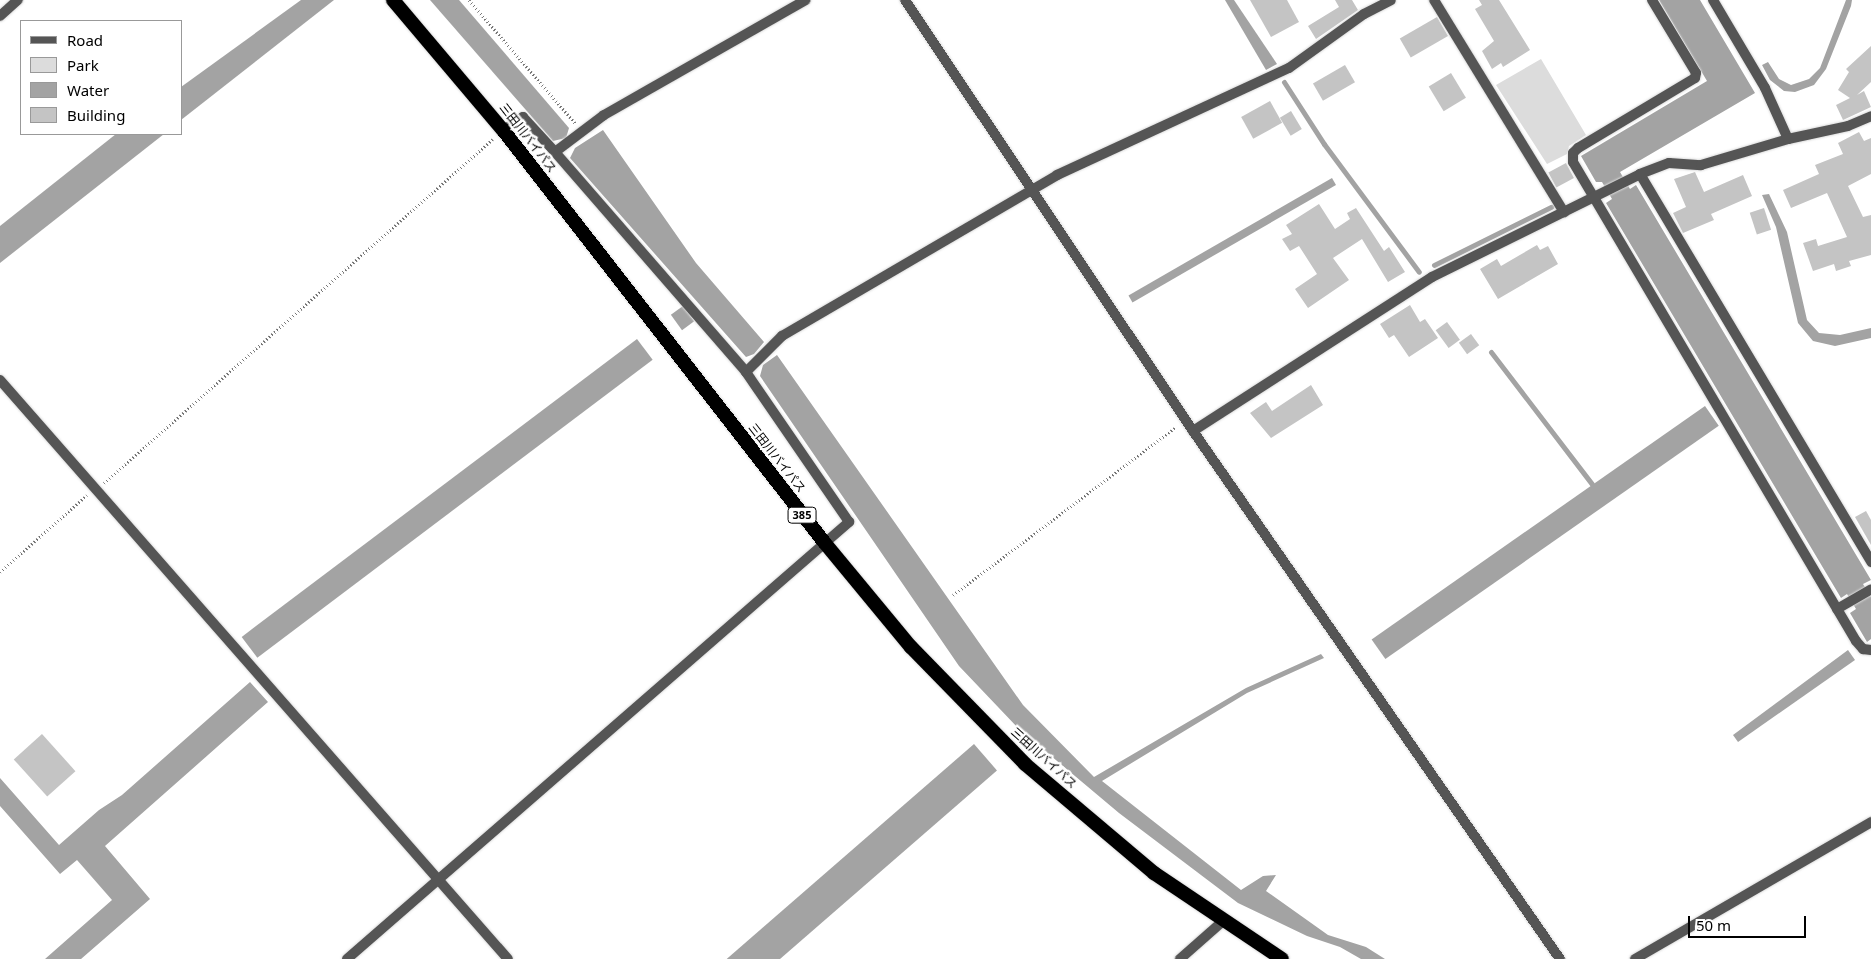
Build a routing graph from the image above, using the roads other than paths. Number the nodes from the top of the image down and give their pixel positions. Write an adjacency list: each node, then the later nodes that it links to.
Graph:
1 (18, 0): 9 (street)
2 (393, 0): 11 (highway, 三田川バイパス / 385)
3 (806, 0): 13 (street)
4 (905, 0): 15 (street)
5 (1391, 0): 15 (street)
6 (1434, 0): 17 (street)
7 (1652, 0): 16 (street)
8 (1712, 0): 12 (street)
9 (0, 16)
10 (1871, 116): 12 (street)
11 (504, 130): 13 (street); 21 (highway, 三田川バイパス / 385)
12 (1788, 139): 14 (street)
13 (555, 152): 18 (street)
14 (1640, 174): 16 (street); 22 (street)
15 (1031, 190): 18 (street); 20 (street)
16 (1599, 196): 17 (street); 24 (street)
17 (1564, 212): 20 (street)
18 (746, 372): 21 (street)
19 (0, 380): 27 (street)
20 (1193, 431): 33 (street)
21 (824, 542): 27 (street); 28 (highway, 三田川バイパス / 385)
22 (1871, 562)
23 (1870, 589): 24 (street)
24 (1837, 609): 25 (street)
25 (1871, 650)
26 (1871, 822): 34 (street)
27 (438, 879): 29 (street); 30 (street)
28 (1223, 921): 31 (street); 32 (highway, 三田川バイパス / 385)
29 (347, 959)
30 (508, 959)
31 (1180, 959)
32 (1282, 959)
33 (1560, 959)
34 (1635, 959)

